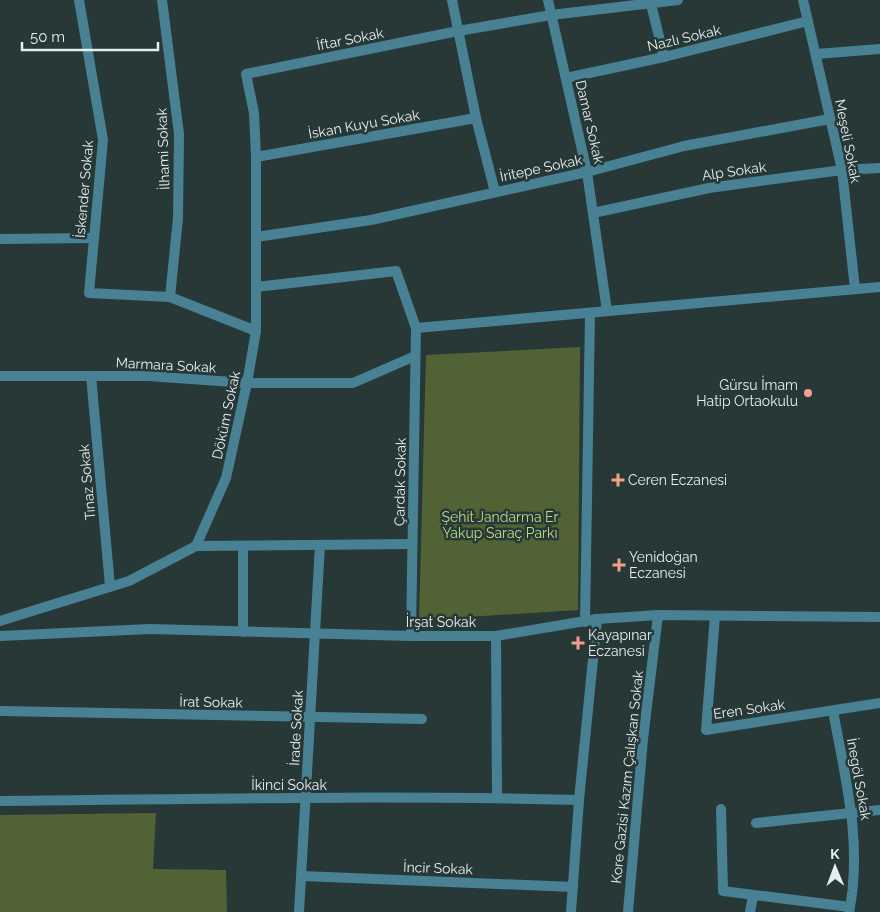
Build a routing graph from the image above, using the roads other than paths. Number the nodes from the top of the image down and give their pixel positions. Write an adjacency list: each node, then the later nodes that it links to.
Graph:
1 (80, 0): 25 (street, İskender Sokak)
2 (162, 0): 30 (street, İlhami Sokak)
3 (452, 0): 10 (street)
4 (548, 0): 8 (street, Damar Sokak)
5 (678, 0): 7 (street, İftar Sokak)
6 (803, 0): 9 (street, Meşeli Sokak)
7 (651, 4): 8 (street, İftar Sokak); 13 (street)
8 (551, 15): 10 (street, İftar Sokak); 15 (street, Damar Sokak)
9 (808, 22): 12 (street, Meşeli Sokak); 13 (street, Nazlı Sokak)
10 (458, 31): 14 (street, İftar Sokak); 16 (street)
11 (880, 50): 12 (street)
12 (816, 54): 17 (street, Meşeli Sokak)
13 (664, 57): 15 (street, Nazlı Sokak)
14 (246, 74): 18 (street, Döküm Sokak)
15 (566, 78): 21 (street, Damar Sokak)
16 (476, 118): 18 (street, İskan Kuyu Sokak); 22 (street)
17 (830, 119): 20 (street, Meşeli Sokak); 21 (street, İritepe Sokak)
18 (256, 157): 24 (street, Döküm Sokak)
19 (880, 168): 20 (street, Alp Sokak)
20 (842, 170): 23 (street, Alp Sokak); 29 (street, Meşeli Sokak)
21 (587, 172): 22 (street, İritepe Sokak); 23 (street, Damar Sokak)
22 (495, 192): 24 (street, İritepe Sokak)
23 (593, 213): 31 (street, Damar Sokak)
24 (256, 237): 27 (street, Döküm Sokak)
25 (94, 238): 26 (street); 30 (street, İskender Sokak)
26 (0, 239)
27 (256, 287): 33 (street); 34 (street, Döküm Sokak)
28 (880, 287): 29 (street)
29 (855, 289): 31 (street)
30 (170, 297): 34 (street)
31 (607, 311): 32 (street)
32 (590, 313): 33 (street); 49 (street)
33 (416, 328): 35 (street, Çardak Sokak)
34 (256, 331): 38 (street, Döküm Sokak)
35 (415, 356): 38 (street, Marmara Sokak); 39 (street, Çardak Sokak)
36 (0, 376): 37 (street, Marmara Sokak)
37 (90, 376): 38 (street, Marmara Sokak); 43 (street, Tınaz Sokak)
38 (247, 383): 41 (street, Döküm Sokak)
39 (412, 544): 40 (street); 53 (street, Çardak Sokak)
40 (320, 545): 42 (street); 51 (street, İrade Sokak)
41 (196, 546): 42 (street); 43 (street)
42 (243, 546): 50 (street)
43 (110, 586): 48 (street)
44 (658, 615): 45 (street, İrşat Sokak); 47 (street, İrşat Sokak); 74 (street, Kore Gazisi Kazım Çalışkan Sokak)
45 (715, 616): 46 (street, İrşat Sokak); 57 (street, Eren Sokak)
46 (880, 617)
47 (597, 619): 49 (street, İrşat Sokak); 62 (street)
48 (0, 621)
49 (585, 622): 54 (street, İrşat Sokak)
50 (243, 632): 51 (street, İrşat Sokak); 52 (street, İrşat Sokak)
51 (315, 633): 53 (street, İrşat Sokak); 58 (street, İrade Sokak)
52 (0, 636)
53 (411, 636): 54 (street, İrşat Sokak)
54 (496, 636): 61 (street)
55 (880, 703): 57 (street, Eren Sokak)
56 (0, 711): 58 (street, İrat Sokak)
57 (832, 711): 66 (street, İnegöl Sokak)
58 (311, 717): 59 (street, İrat Sokak); 60 (street, İrade Sokak)
59 (422, 719)
60 (306, 798): 61 (street, İkinci Sokak); 63 (street, İkinci Sokak); 68 (street, İrade Sokak)
61 (497, 798): 62 (street, İkinci Sokak)
62 (579, 800): 69 (street)
63 (0, 801)
64 (721, 809): 70 (street)
65 (880, 810): 66 (street)
66 (852, 814): 67 (street); 71 (street, İnegöl Sokak)
67 (756, 823)
68 (302, 876): 69 (street, İncir Sokak); 72 (street, İrade Sokak)
69 (573, 887): 73 (street)
70 (752, 896): 71 (street); 75 (street)
71 (849, 910)
72 (299, 912)
73 (571, 912)
74 (628, 912)
75 (750, 912)

